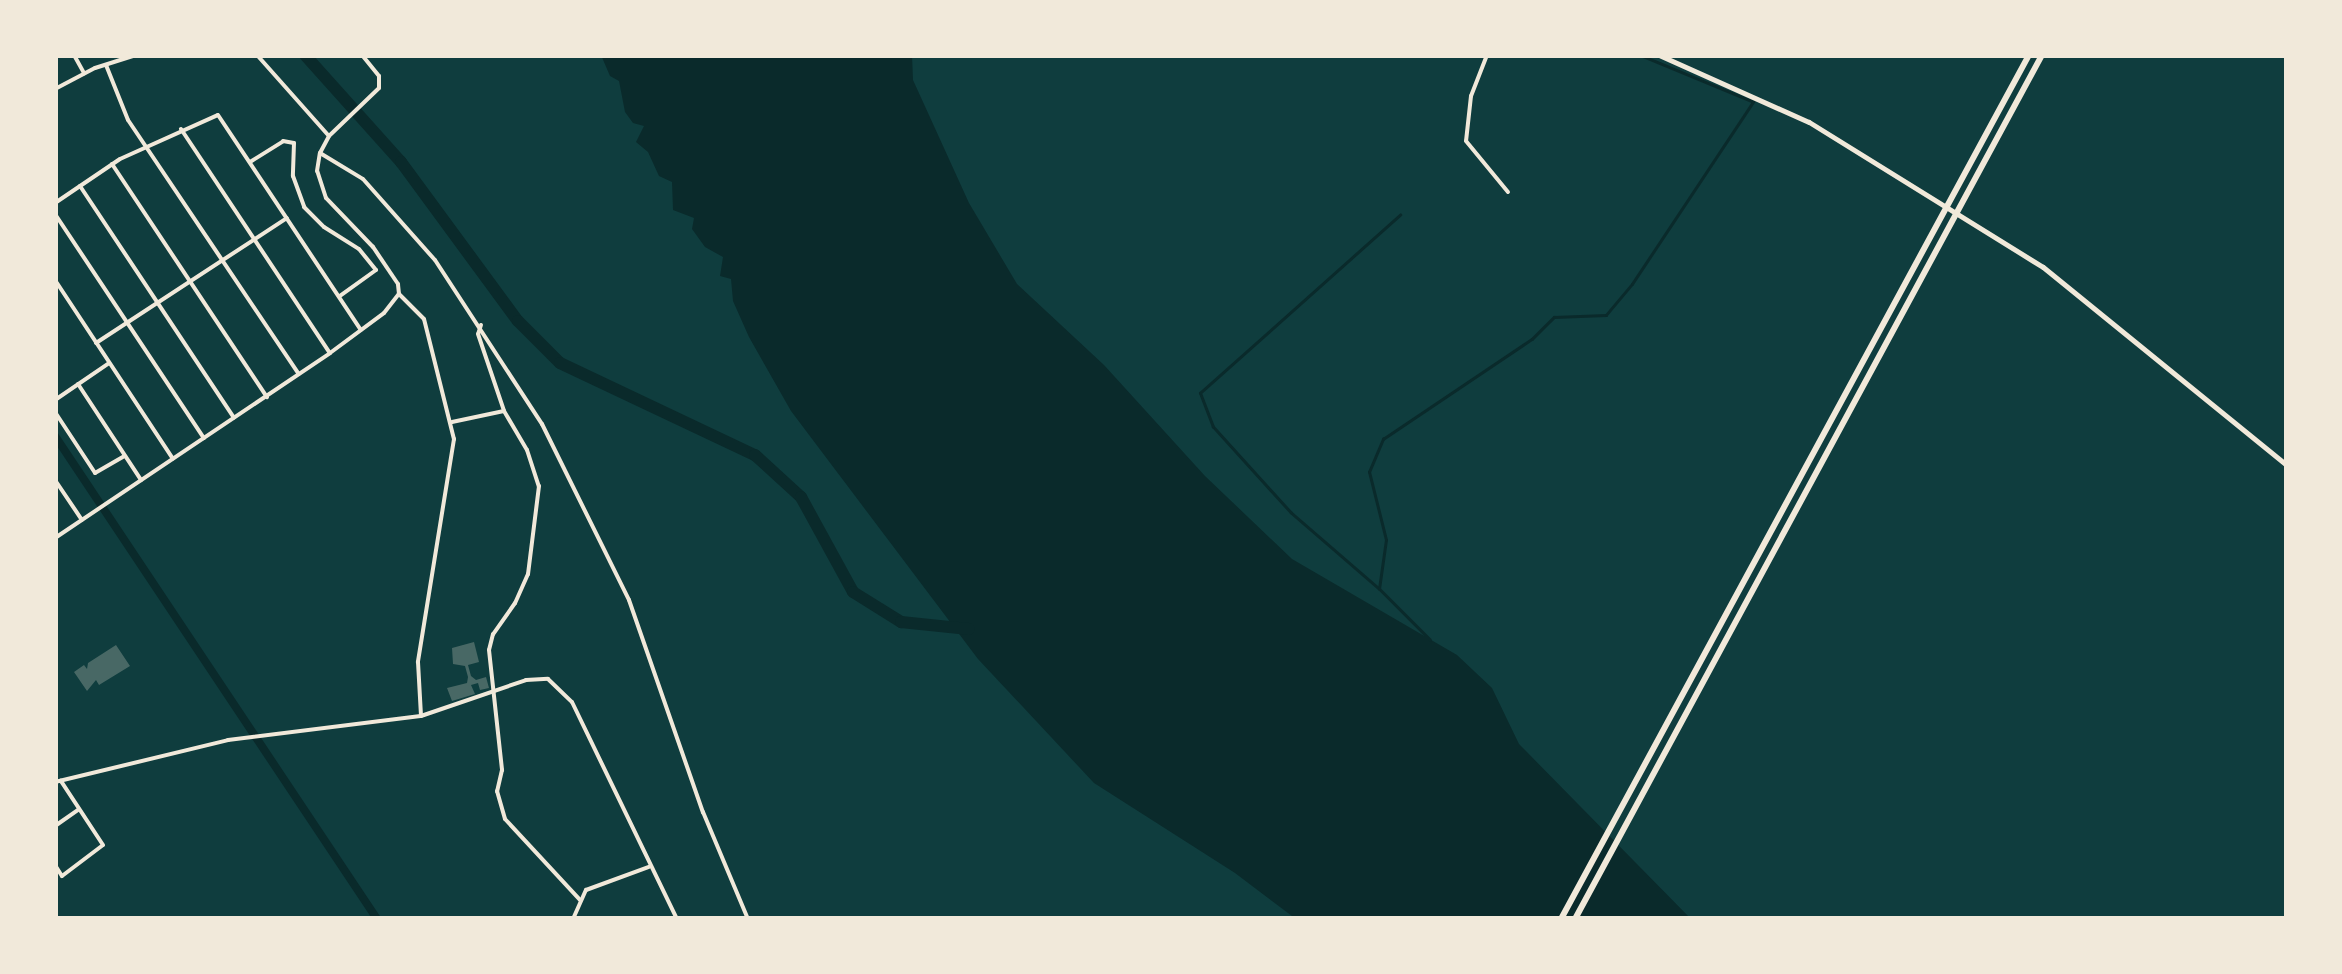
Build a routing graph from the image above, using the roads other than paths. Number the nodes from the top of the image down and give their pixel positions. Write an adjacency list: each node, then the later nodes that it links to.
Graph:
1 (74, 55): 10 (street)
2 (136, 55): 9 (street)
3 (257, 55): 13 (street)
4 (362, 55): 13 (street)
5 (1486, 55): 19 (street)
6 (1659, 55): 47 (main road)
7 (2029, 55): 64 (highway)
8 (2042, 55): 65 (highway)
9 (106, 65): 10 (street); 14 (street)
10 (84, 73): 11 (street)
11 (55, 89)
12 (182, 129): 14 (street); 16 (street); 23 (street)
13 (331, 134): 15 (street)
14 (146, 146): 17 (street); 24 (street)
15 (320, 153): 27 (street); 31 (street)
16 (250, 162): 22 (street); 28 (street)
17 (112, 164): 18 (street); 26 (street)
18 (80, 186): 20 (street); 29 (street)
19 (1508, 192)
20 (55, 203)
21 (55, 214): 30 (street)
22 (287, 218): 23 (street); 28 (street)
23 (254, 239): 24 (street); 34 (street)
24 (222, 260): 26 (street); 36 (street)
25 (55, 280): 33 (street)
26 (190, 281): 29 (street); 38 (street)
27 (399, 294): 32 (street); 43 (street)
28 (340, 296): 32 (street)
29 (157, 302): 30 (street); 42 (street)
30 (127, 322): 33 (street); 44 (street)
31 (481, 324): 40 (street); 63 (street)
32 (362, 330): 34 (street)
33 (96, 343): 35 (street)
34 (330, 353): 36 (street)
35 (110, 363): 37 (street); 46 (street)
36 (298, 374): 38 (street)
37 (78, 384): 39 (street); 45 (street)
38 (267, 396): 42 (street)
39 (55, 400)
40 (504, 411): 43 (street); 53 (street)
41 (55, 412): 45 (street)
42 (234, 418): 44 (street)
43 (452, 422): 54 (street)
44 (204, 438): 46 (street)
45 (125, 456): 49 (street)
46 (173, 459): 49 (street)
47 (2287, 465)
48 (55, 480): 50 (street)
49 (142, 480): 51 (street)
50 (58, 490): 51 (street)
51 (82, 520): 52 (street)
52 (55, 538)
53 (496, 691): 54 (street); 59 (street); 60 (street)
54 (421, 716): 55 (street)
55 (58, 782): 56 (street)
56 (79, 808): 57 (street); 58 (street)
57 (55, 826)
58 (55, 865)
59 (649, 867): 60 (street); 62 (street)
60 (580, 900): 61 (street)
61 (573, 919)
62 (676, 919)
63 (748, 919)
64 (1561, 919)
65 (1575, 919)

